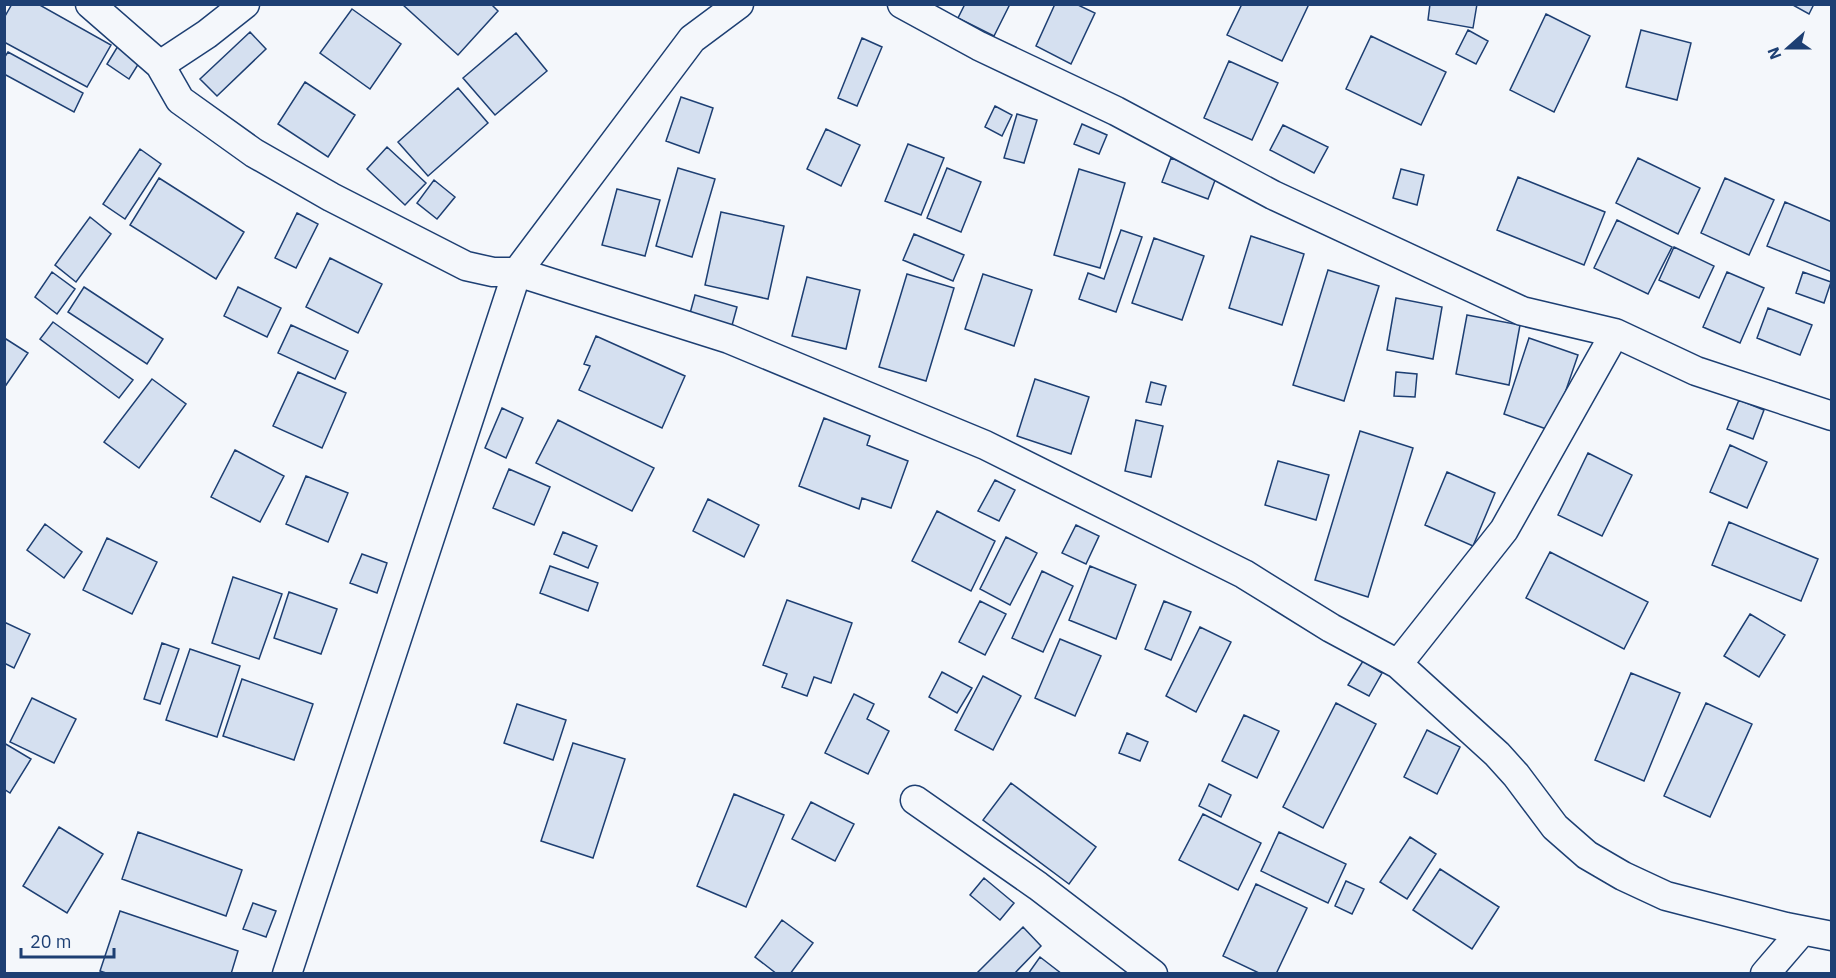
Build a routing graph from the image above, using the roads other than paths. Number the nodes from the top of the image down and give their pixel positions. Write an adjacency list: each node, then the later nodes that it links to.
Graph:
1 (90, 4): 5 (street)
2 (245, 4): 5 (street)
3 (739, 4): 6 (street)
4 (902, 4): 7 (street)
5 (160, 65): 6 (street)
6 (517, 272): 9 (street); 13 (street)
7 (1615, 333): 8 (street); 9 (street)
8 (1832, 416)
9 (1398, 664): 11 (street)
10 (915, 800): 14 (street)
11 (1802, 931): 12 (street); 15 (street)
12 (1832, 936)
13 (287, 974)
14 (1153, 974)
15 (1765, 974)

